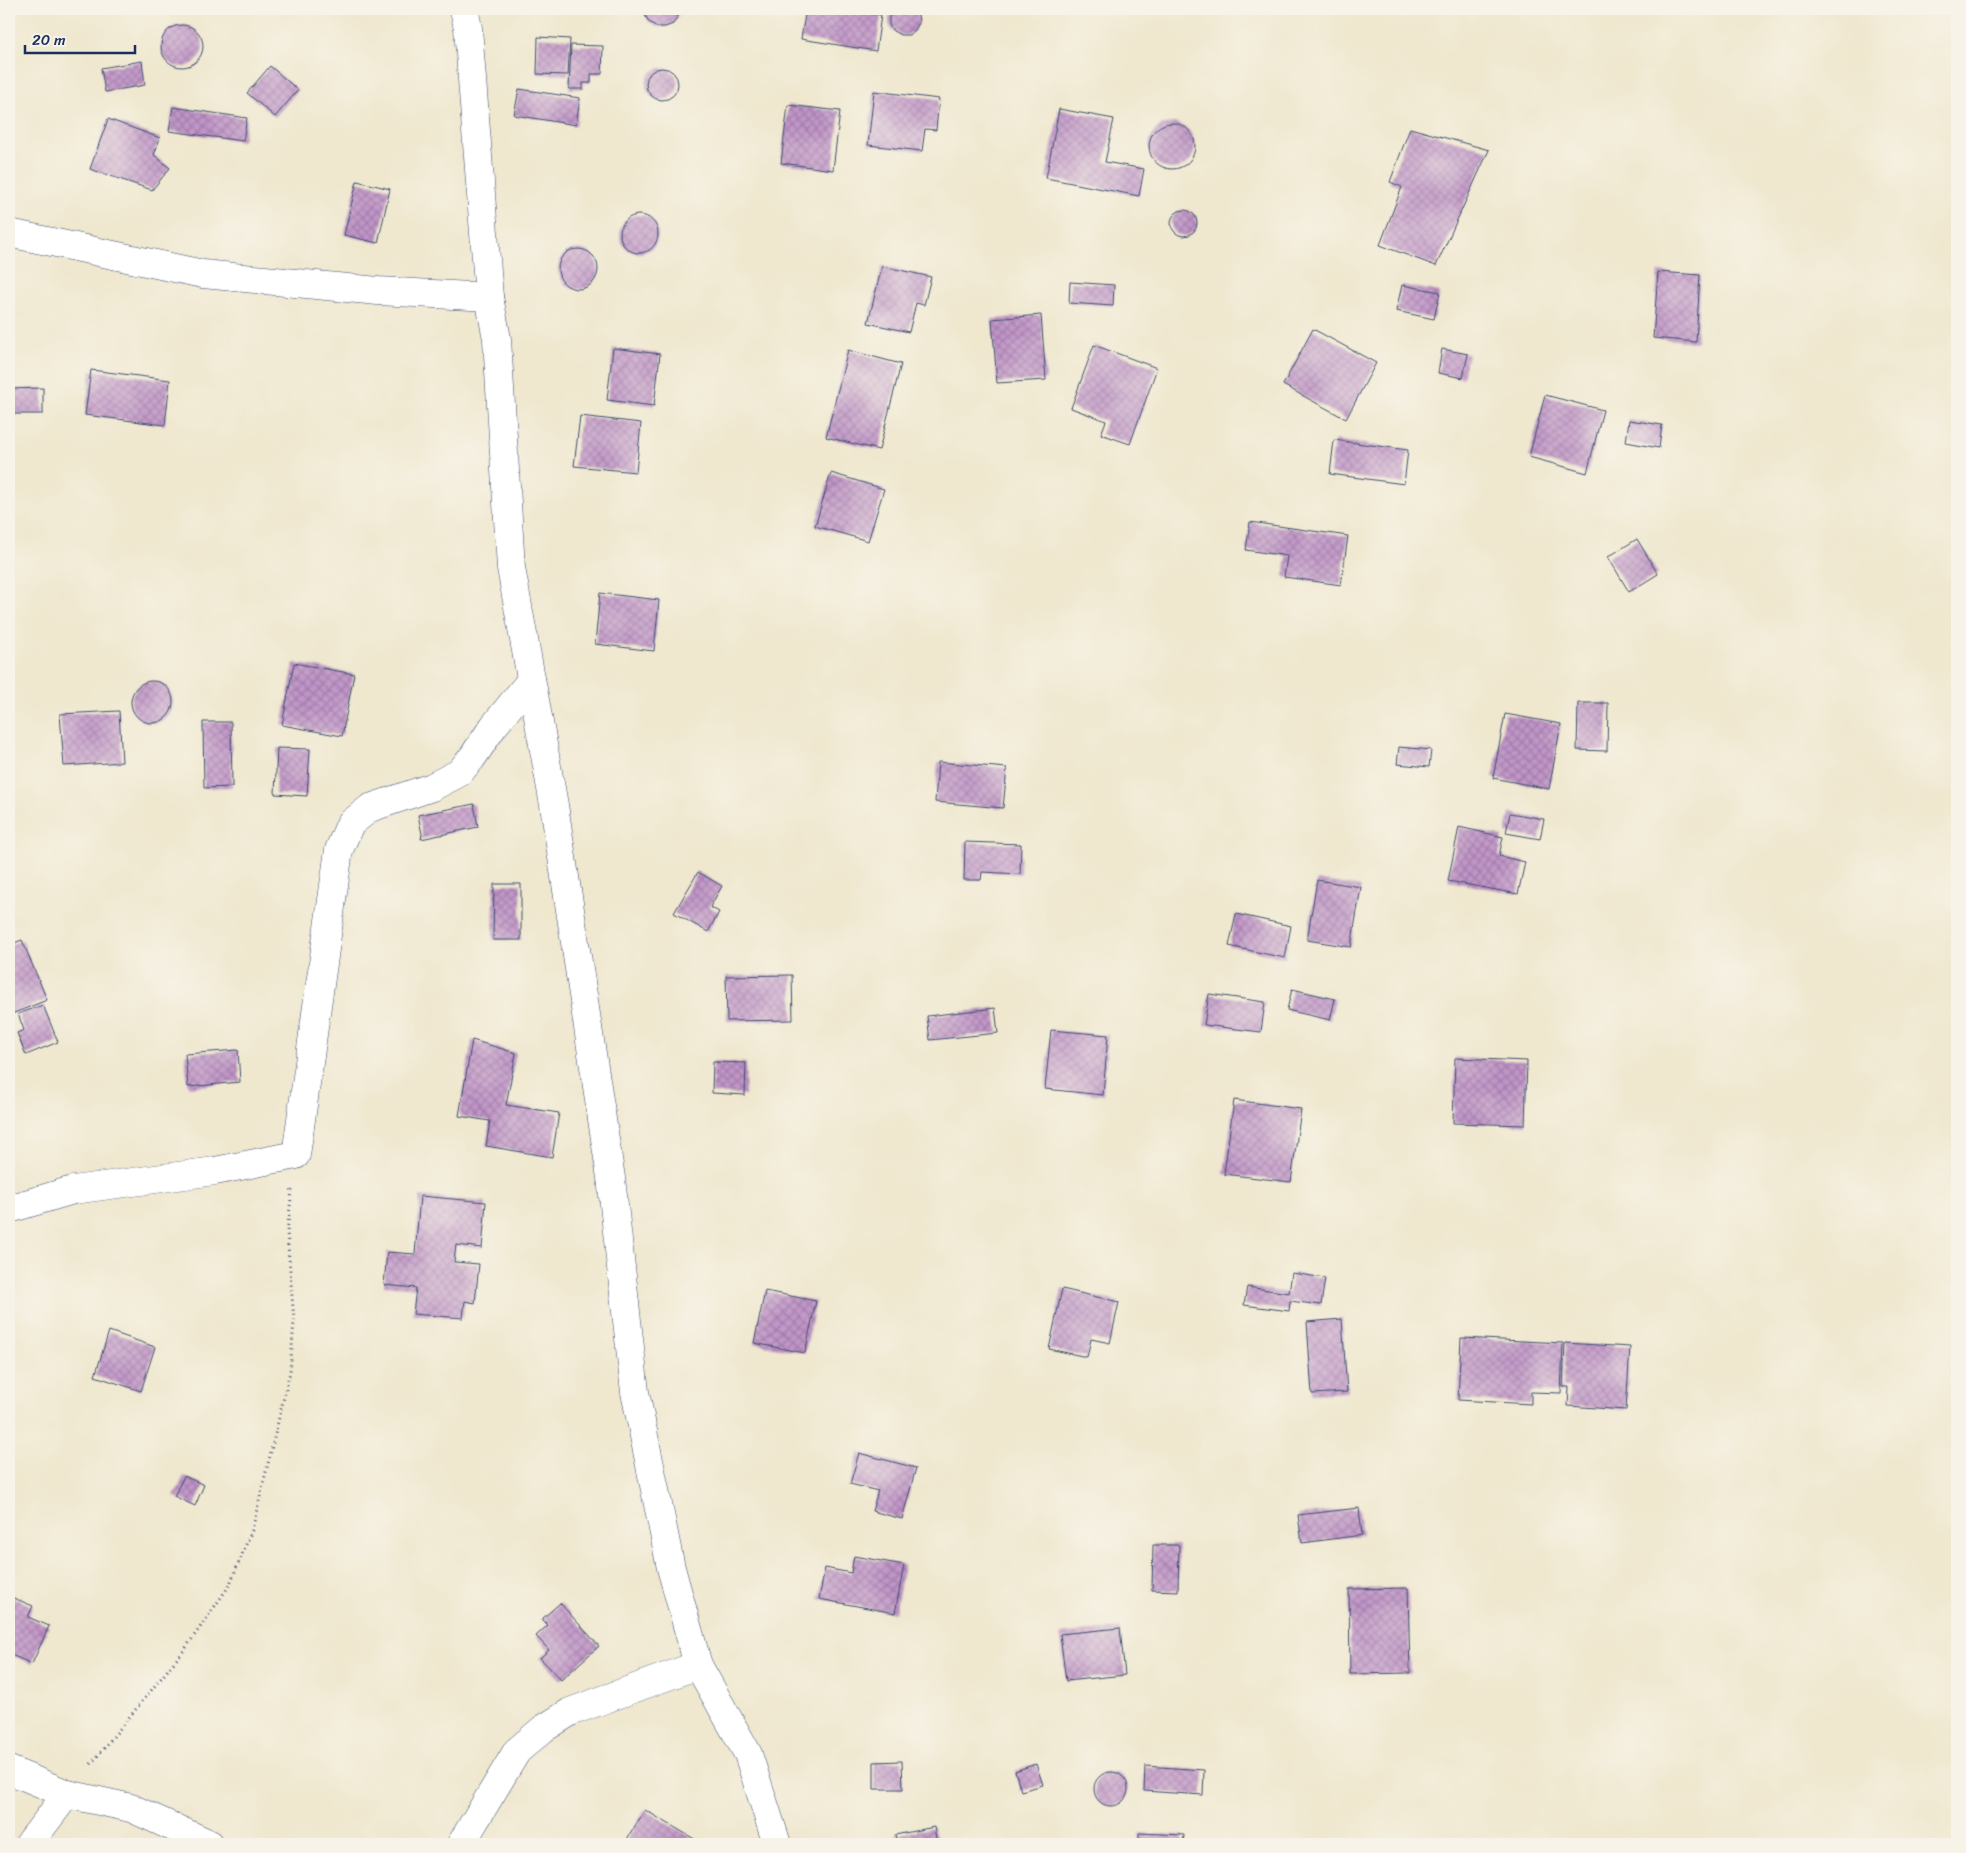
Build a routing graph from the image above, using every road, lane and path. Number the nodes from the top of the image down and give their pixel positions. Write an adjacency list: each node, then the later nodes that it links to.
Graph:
1 (464, 9): 3 (street)
2 (9, 233): 3 (street)
3 (489, 297): 4 (street)
4 (531, 680): 5 (street); 7 (street)
5 (296, 1155): 6 (street); 9 (path)
6 (9, 1209)
7 (698, 1665): 12 (street); 13 (street)
8 (9, 1770): 9 (street)
9 (66, 1794): 10 (street); 11 (street)
10 (29, 1844)
11 (210, 1844)
12 (461, 1844)
13 (777, 1844)

